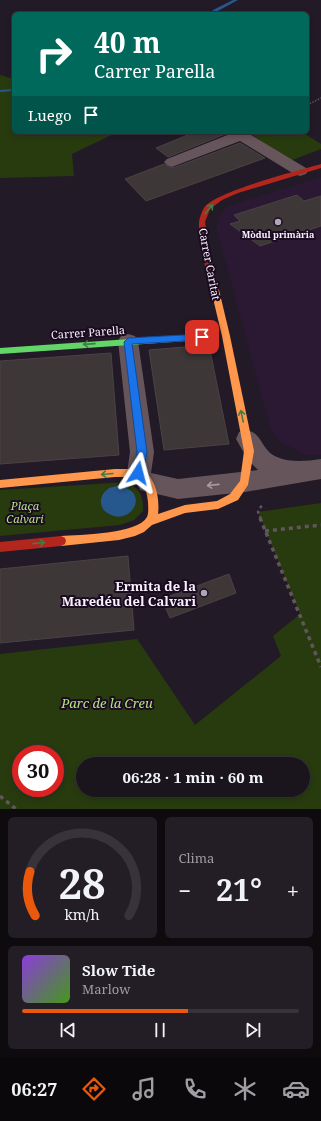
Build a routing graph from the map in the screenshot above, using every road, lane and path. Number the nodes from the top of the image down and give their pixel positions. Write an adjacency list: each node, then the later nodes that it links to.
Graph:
1 (321, 98): 2 (path)
2 (309, 104)
3 (172, 162): 5 (street)
4 (321, 166): 5 (street, Carrer Caritat)
5 (300, 171): 9 (street, Carrer Caritat, one-way to 5)
6 (202, 337): 7 (street, Carrer Parella)
7 (128, 342): 8 (street, Carrer Parella, one-way to 8); 12 (street)
8 (0, 351)
9 (247, 439): 10 (street, Carrer Caritat); 13 (street, Carrer Caritat)
10 (316, 470): 11 (street)
11 (276, 477): 13 (street); 17 (path)
12 (144, 478): 13 (street, one-way to 12); 14 (street, one-way to 14); 15 (street)
13 (244, 482): 15 (street)
14 (0, 484)
15 (149, 522): 18 (street, one-way to 15)
16 (321, 526): 17 (path)
17 (265, 531): 19 (path)
18 (0, 547)
19 (321, 667)
20 (0, 796): 21 (path)
21 (16, 809)

